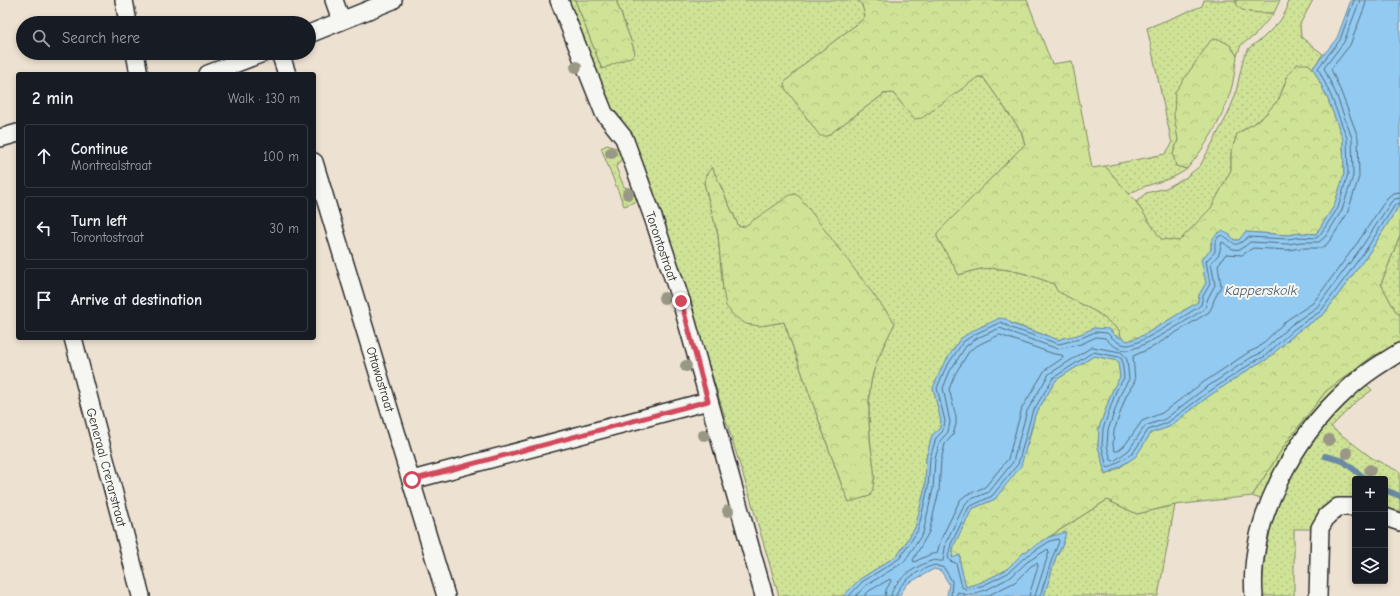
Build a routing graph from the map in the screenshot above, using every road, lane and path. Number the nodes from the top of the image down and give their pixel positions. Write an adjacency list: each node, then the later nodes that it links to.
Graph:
1 (124, 0): 5 (street)
2 (334, 0): 6 (street)
3 (393, 0): 6 (street)
4 (559, 0): 19 (street, Torontostraat)
5 (127, 16)
6 (341, 20): 7 (street)
7 (316, 31)
8 (136, 60): 11 (street)
9 (245, 60): 12 (street)
10 (282, 60): 13 (street)
11 (139, 72)
12 (213, 72)
13 (286, 72)
14 (16, 134): 15 (street)
15 (0, 138)
16 (316, 168): 20 (street, Ottawastraat)
17 (74, 340): 24 (street, Generaal Crerarstraat)
18 (1400, 352): 27 (street)
19 (708, 401): 20 (street); 26 (street, Torontostraat)
20 (412, 480): 25 (street, Ottawastraat)
21 (1352, 507): 28 (street)
22 (1388, 518): 23 (street)
23 (1400, 522)
24 (141, 596)
25 (446, 596)
26 (764, 596)
27 (1254, 596)
28 (1318, 596)

